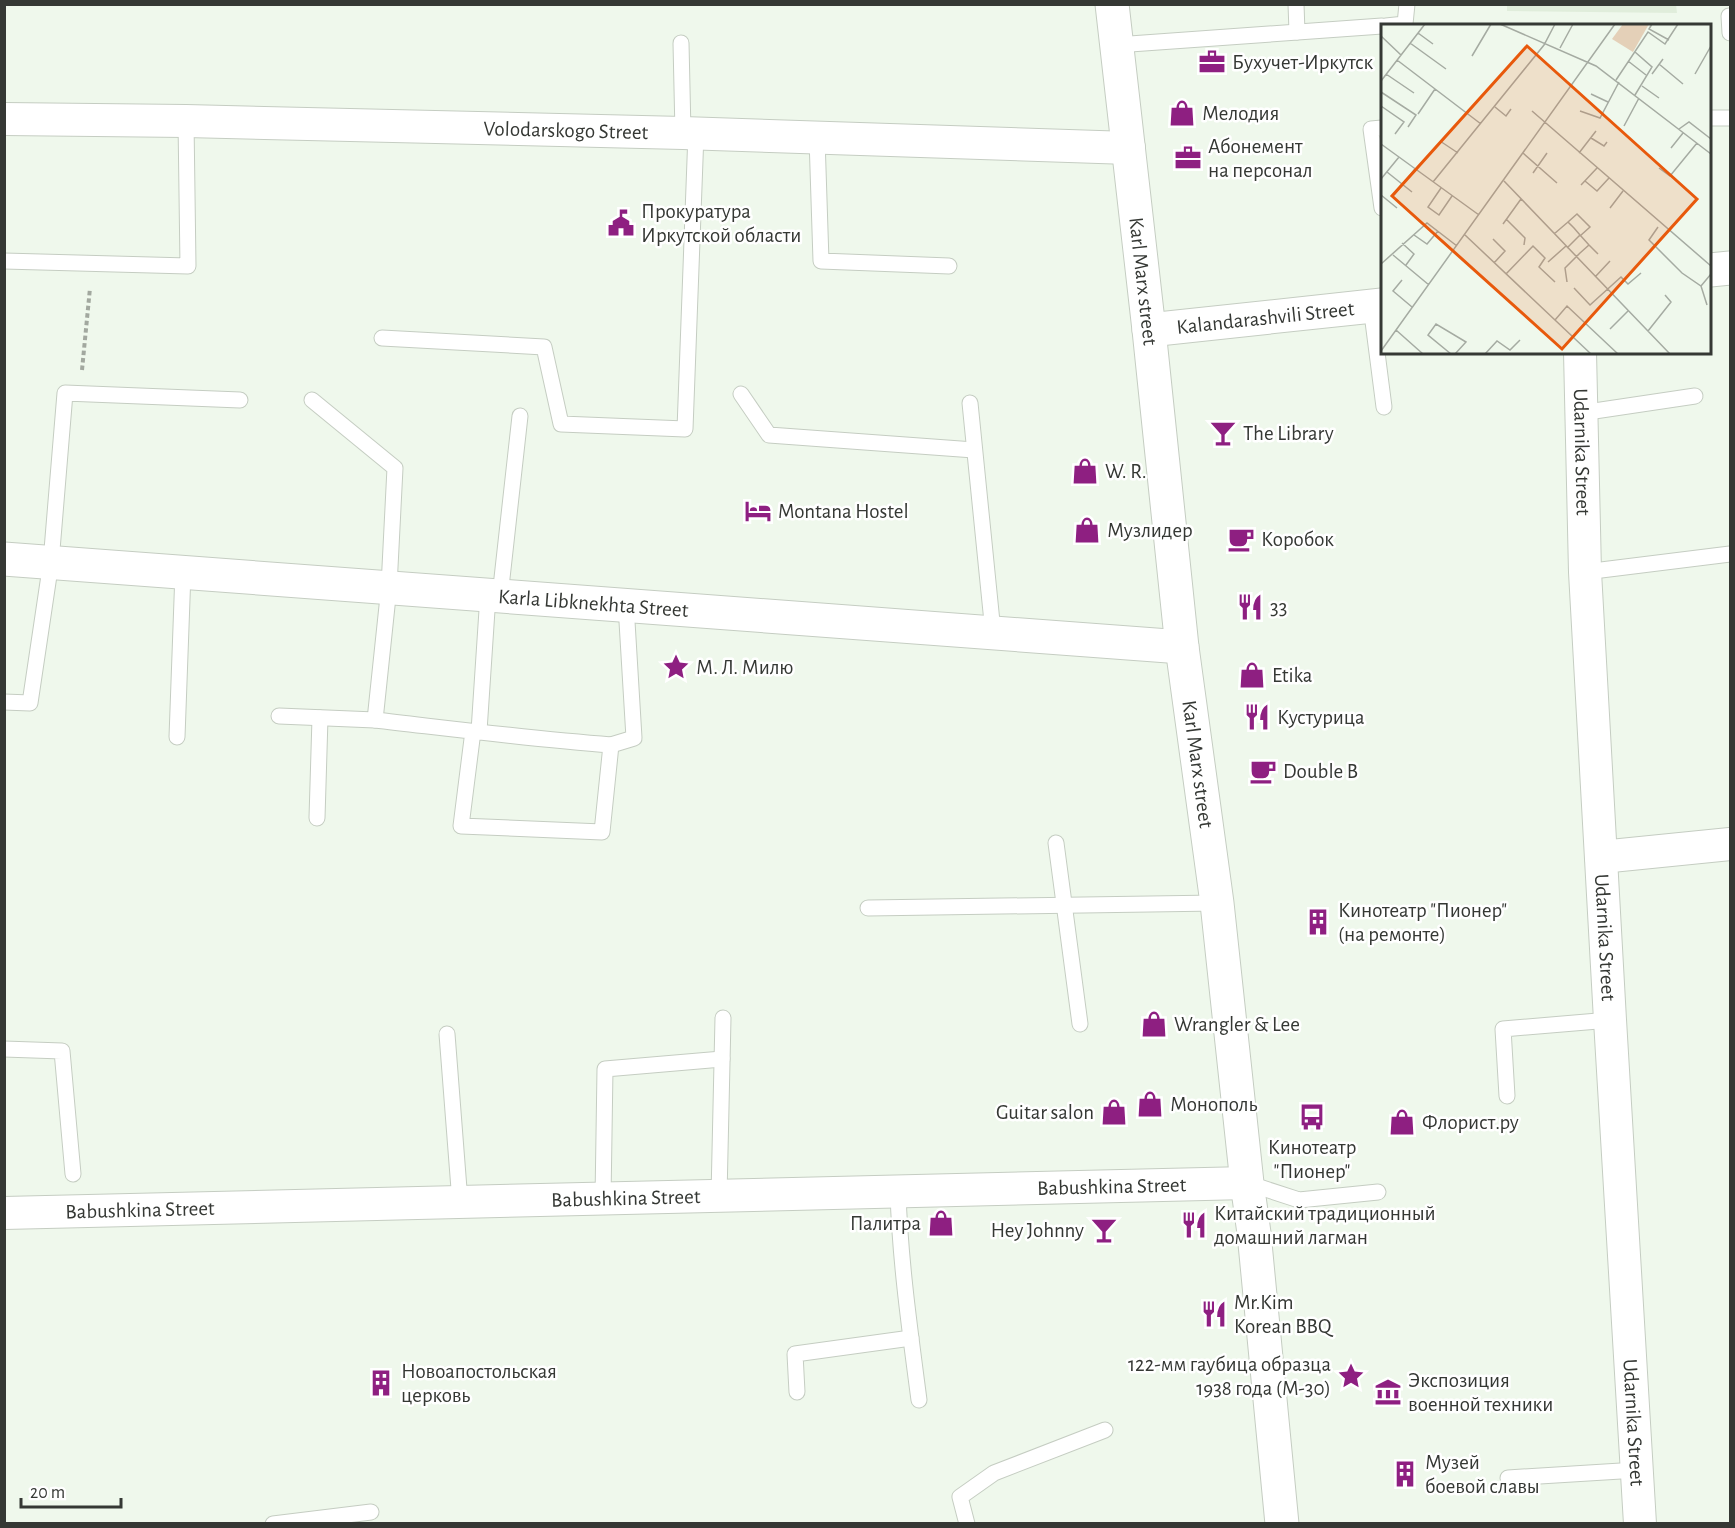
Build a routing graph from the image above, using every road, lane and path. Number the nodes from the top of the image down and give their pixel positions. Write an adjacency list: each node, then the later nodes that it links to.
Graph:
1 (1112, 4): 10 (main road, Karl Marx street)
2 (1296, 4): 7 (lane)
3 (1407, 4): 5 (lane)
4 (1729, 16): 8 (lane)
5 (1405, 24)
6 (1381, 26): 7 (lane)
7 (1298, 32): 10 (lane)
8 (1731, 33)
9 (681, 43): 16 (lane)
10 (1116, 45): 18 (main road, Karl Marx street)
11 (1711, 118): 12 (lane)
12 (1731, 118)
13 (4, 119): 14 (street, Volodarskogo Street)
14 (186, 121): 16 (street, Volodarskogo Street); 21 (lane)
15 (1381, 128): 19 (lane)
16 (689, 133): 17 (street, Volodarskogo Street); 27 (lane)
17 (817, 138): 18 (street, Volodarskogo Street); 22 (lane)
18 (1129, 148): 26 (main road, Karl Marx street)
19 (1381, 195)
20 (4, 261): 21 (lane)
21 (92, 264): 29 (path)
22 (949, 266)
23 (1731, 268): 24 (main road)
24 (1711, 270)
25 (1377, 305): 26 (main road, Kalandarashvili Street); 35 (lane)
26 (1149, 330): 48 (main road, Karl Marx street)
27 (382, 338)
28 (1580, 354): 36 (street, Udarnika Street)
29 (80, 392): 32 (lane); 41 (lane)
30 (741, 394): 38 (lane)
31 (1695, 396): 36 (lane)
32 (240, 400)
33 (312, 400): 44 (lane)
34 (970, 403): 38 (lane)
35 (1383, 407)
36 (1581, 413): 43 (street, Udarnika Street)
37 (520, 416): 45 (lane)
38 (974, 450): 47 (lane)
39 (1731, 554): 43 (lane)
40 (4, 559): 41 (main road, Karla Libknekhta Street)
41 (51, 562): 42 (main road, Karla Libknekhta Street); 49 (lane)
42 (183, 572): 44 (main road, Karla Libknekhta Street); 54 (lane)
43 (1585, 572): 59 (street, Udarnika Street)
44 (389, 587): 45 (main road, Karla Libknekhta Street); 52 (lane)
45 (494, 595): 46 (main road, Karla Libknekhta Street); 53 (lane)
46 (626, 605): 47 (main road, Karla Libknekhta Street); 55 (lane)
47 (993, 632): 48 (main road, Karla Libknekhta Street)
48 (1182, 647): 60 (main road, Karl Marx street)
49 (4, 702)
50 (279, 716): 51 (lane)
51 (320, 718): 52 (lane); 56 (lane)
52 (375, 720): 53 (lane)
53 (476, 731): 55 (lane); 55 (lane)
54 (177, 738)
55 (611, 745)
56 (317, 818)
57 (1056, 843): 64 (lane)
58 (1731, 844): 59 (street)
59 (1600, 857): 63 (street, Udarnika Street)
60 (1217, 903): 61 (lane); 70 (main road, Karl Marx street)
61 (868, 908)
62 (723, 1018): 67 (lane)
63 (1610, 1020): 68 (lane); 81 (street, Udarnika Street)
64 (1080, 1024)
65 (447, 1034): 75 (lane)
66 (4, 1049): 69 (lane)
67 (723, 1059): 73 (lane); 74 (lane)
68 (1507, 1096)
69 (73, 1174)
70 (1247, 1183): 71 (street, Babushkina Street); 72 (lane); 86 (main road, Karl Marx street)
71 (898, 1192): 73 (street, Babushkina Street); 77 (lane)
72 (1378, 1192)
73 (718, 1196): 74 (street, Babushkina Street)
74 (603, 1199): 75 (street, Babushkina Street)
75 (460, 1202): 76 (street, Babushkina Street)
76 (4, 1213)
77 (911, 1338): 78 (lane); 79 (lane)
78 (797, 1392)
79 (919, 1400)
80 (1106, 1430): 85 (lane)
81 (1637, 1470): 82 (lane); 87 (street, Udarnika Street)
82 (1508, 1478)
83 (371, 1512): 84 (lane)
84 (273, 1524)
85 (967, 1524)
86 (1282, 1524)
87 (1640, 1524)

